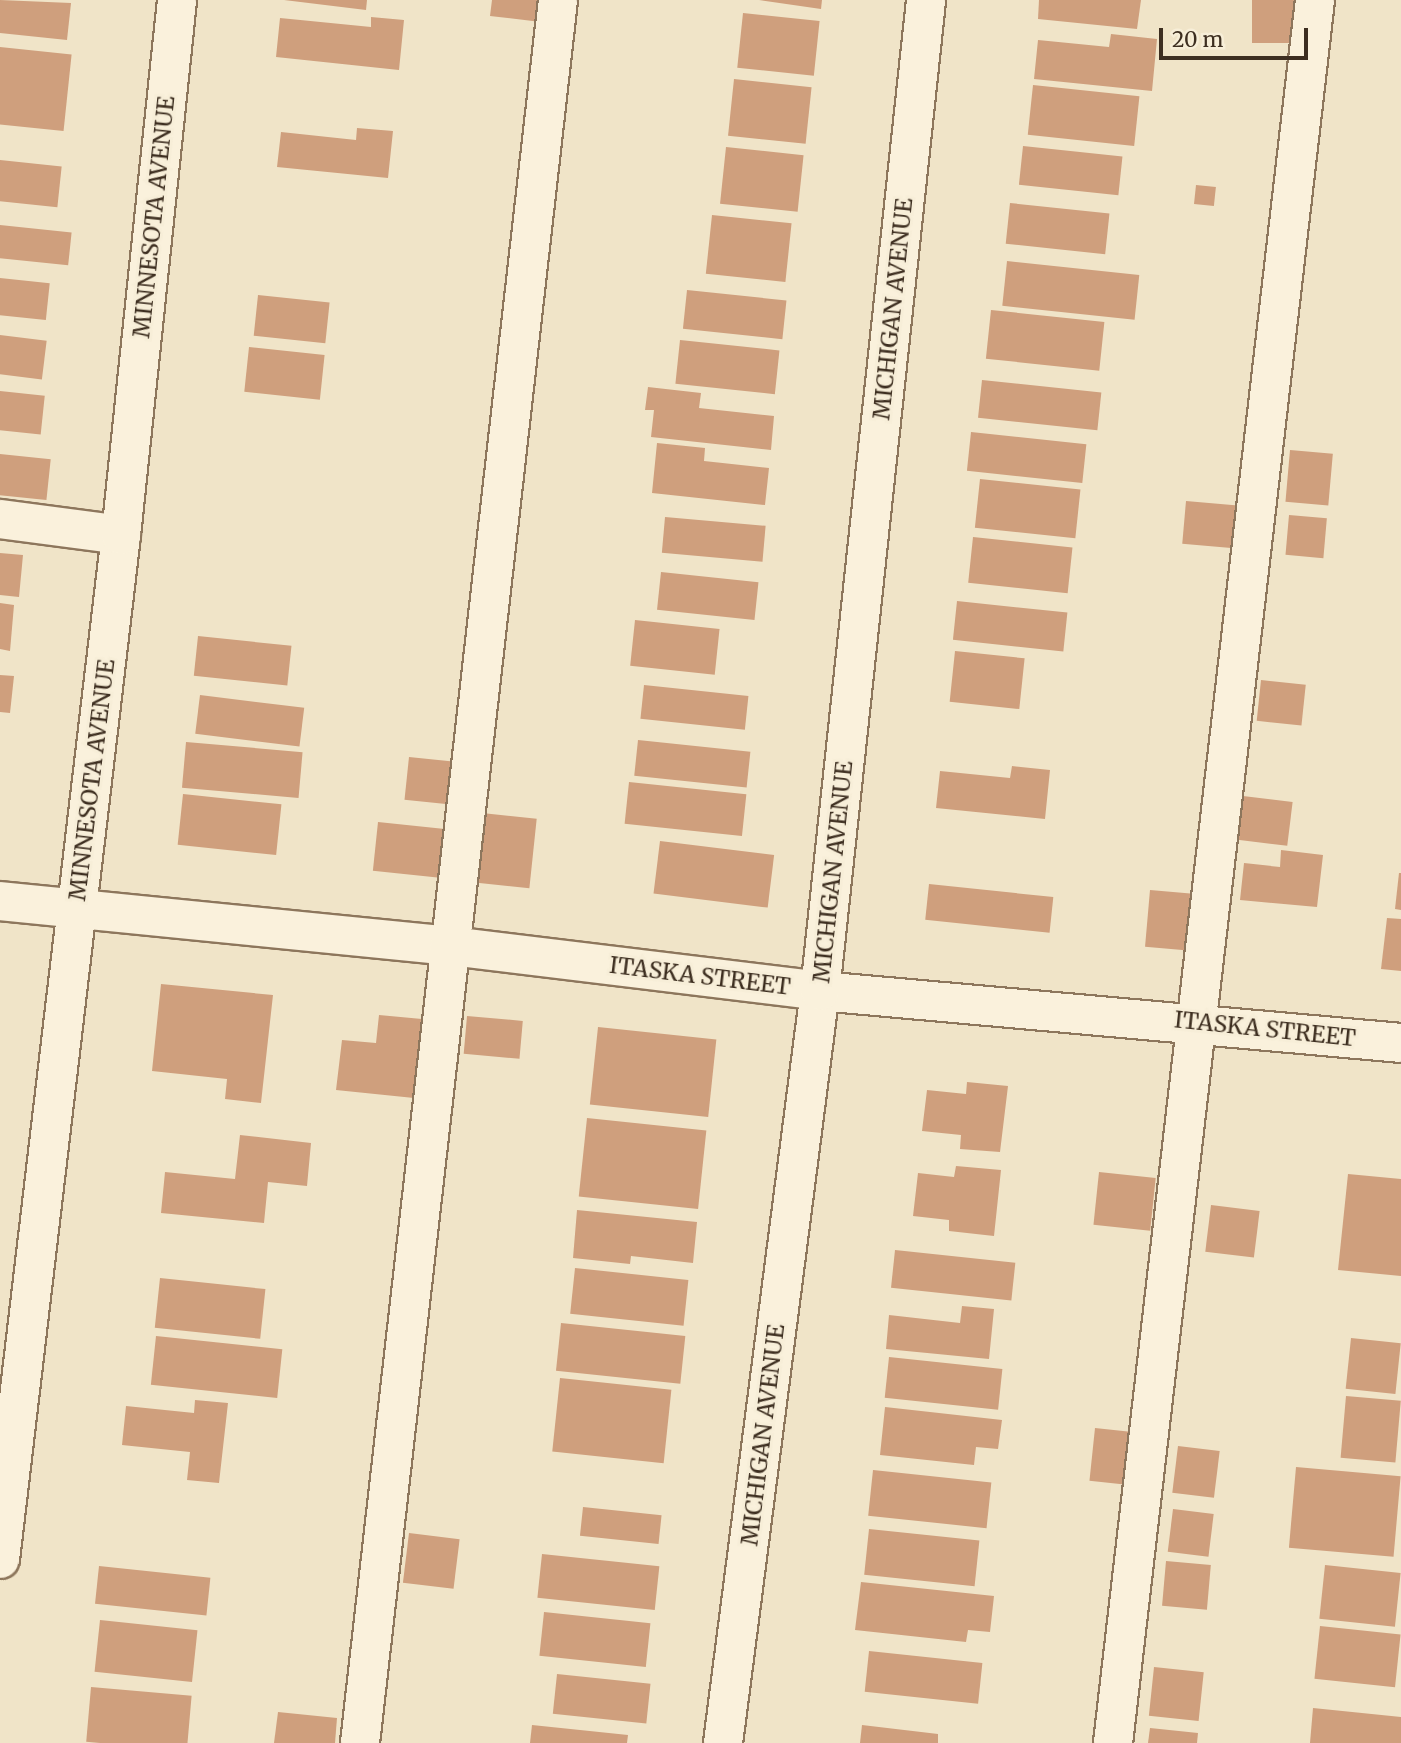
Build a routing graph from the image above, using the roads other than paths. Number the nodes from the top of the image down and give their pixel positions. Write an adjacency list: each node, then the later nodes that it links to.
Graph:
1 (177, 0): 6 (street, MINNESOTA AVENUE)
2 (558, 0): 9 (street)
3 (926, 0): 10 (street, MICHIGAN AVENUE)
4 (1314, 0): 11 (street)
5 (0, 519): 6 (street)
6 (121, 535): 8 (street, MINNESOTA AVENUE)
7 (0, 901): 8 (street, ITASKA STREET)
8 (77, 909): 9 (street, ITASKA STREET); 13 (street, MINNESOTA AVENUE)
9 (450, 946): 10 (street, ITASKA STREET); 14 (street)
10 (820, 991): 11 (street, ITASKA STREET); 15 (street, MICHIGAN AVENUE)
11 (1194, 1022): 12 (street, ITASKA STREET); 16 (street)
12 (1401, 1043)
13 (0, 1559)
14 (360, 1743)
15 (723, 1743)
16 (1113, 1743)

